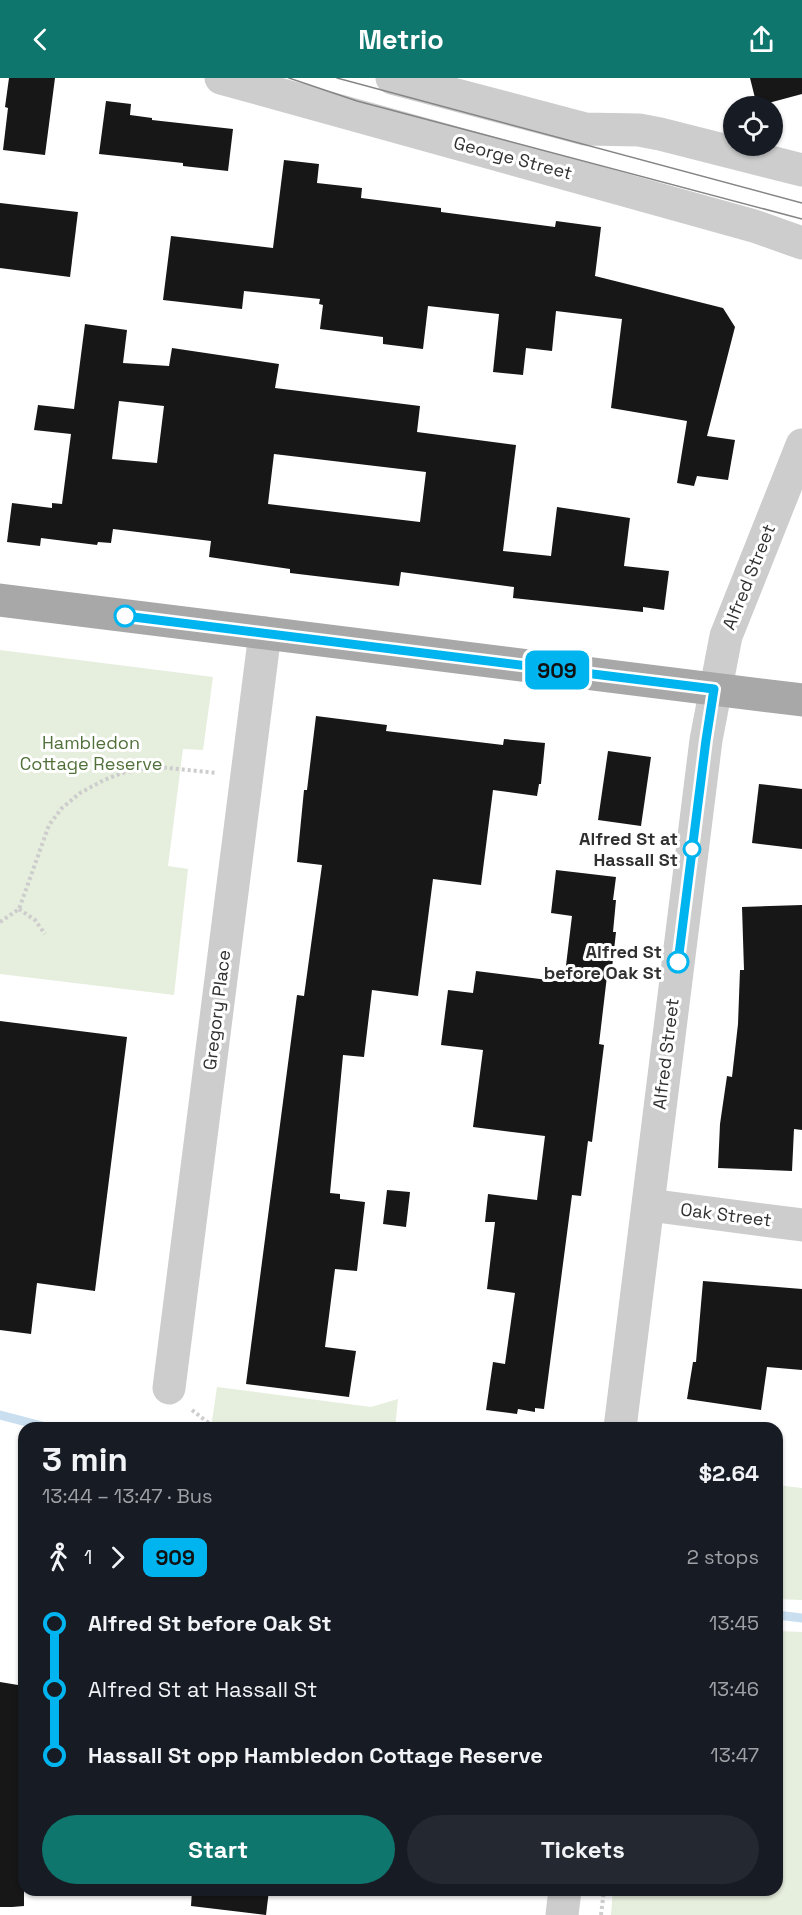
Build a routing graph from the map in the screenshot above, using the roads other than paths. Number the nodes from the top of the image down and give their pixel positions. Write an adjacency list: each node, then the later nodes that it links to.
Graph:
1 (221, 78): 4 (street, George Street)
2 (392, 78): 3 (street)
3 (802, 170)
4 (802, 243)
5 (802, 445): 8 (street, Alfred Street)
6 (0, 600): 7 (main road)
7 (265, 633): 8 (main road); 12 (street, Gregory Place)
8 (714, 689): 9 (main road); 10 (street, Alfred Street)
9 (802, 700)
10 (649, 1205): 11 (street, Oak Street); 13 (street, Alfred Street)
11 (802, 1225)
12 (170, 1388)
13 (621, 1422)
14 (564, 1896): 15 (street)
15 (562, 1915)

